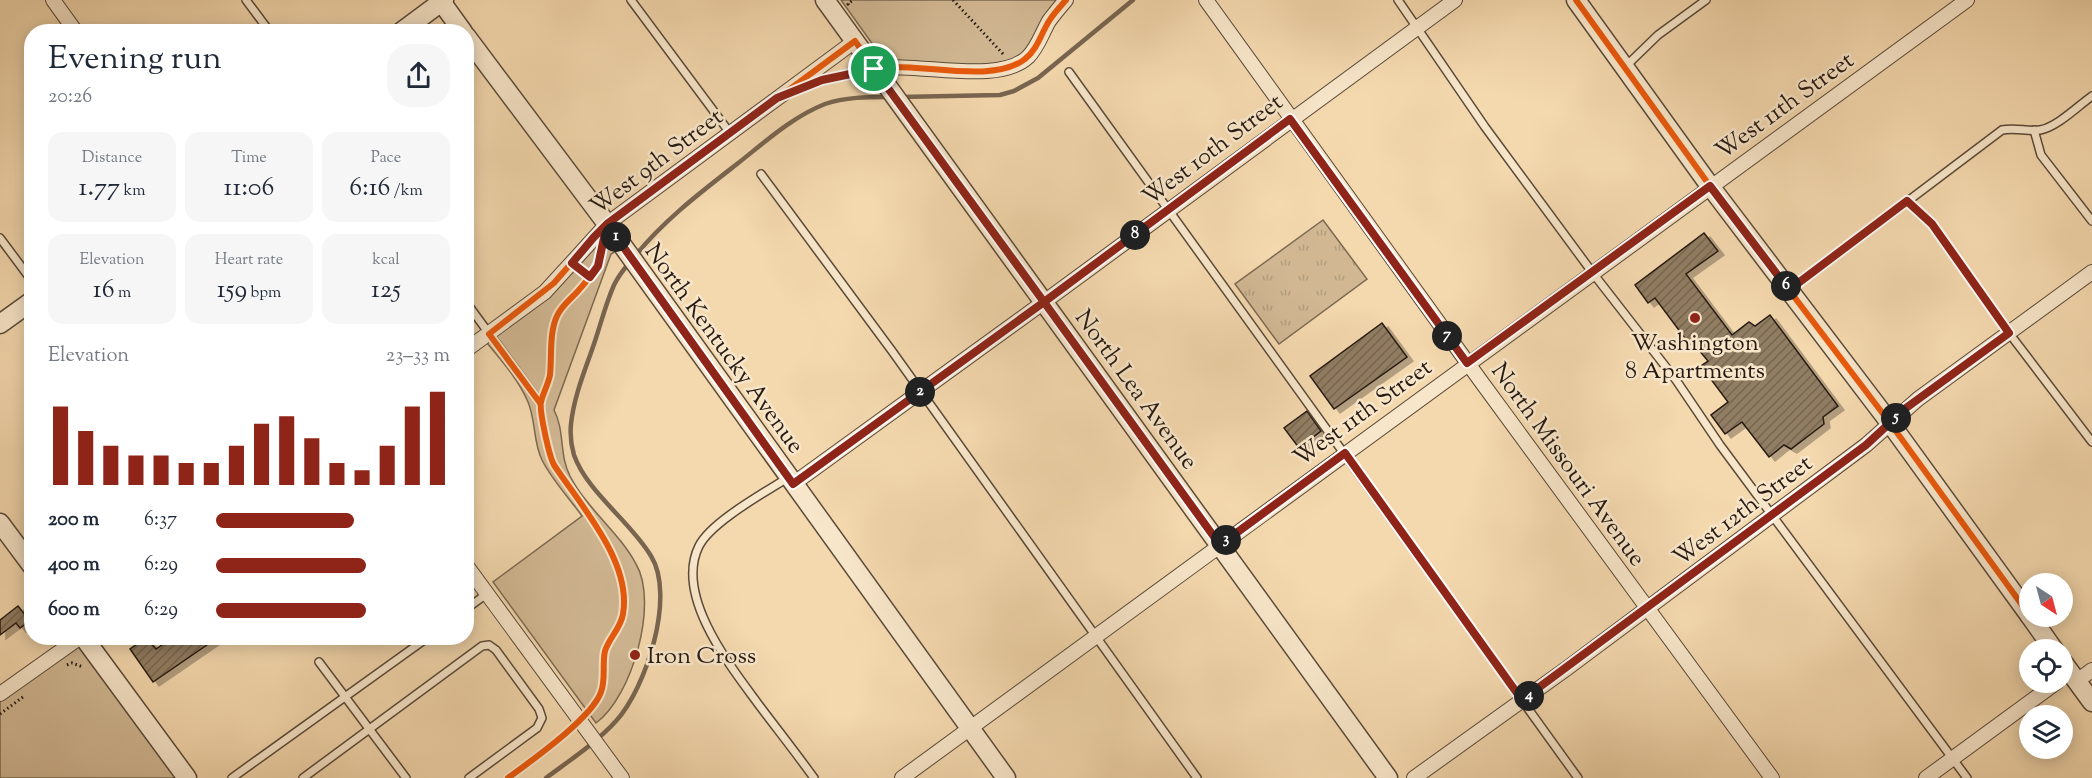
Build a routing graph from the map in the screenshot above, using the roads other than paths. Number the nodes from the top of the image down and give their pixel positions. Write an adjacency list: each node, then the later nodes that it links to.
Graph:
1 (53, 0): 13 (street)
2 (246, 0): 14 (lane)
3 (631, 0): 26 (lane)
4 (825, 0): 18 (street, North Lea Avenue)
5 (1066, 0): 22 (street)
6 (1206, 0): 24 (street, North Missouri Avenue)
7 (1398, 0): 17 (lane)
8 (1455, 0): 17 (street, West 10th Street)
9 (1576, 0): 20 (street)
10 (1706, 0): 20 (lane)
11 (442, 1): 15 (street); 16 (street)
12 (1963, 1): 28 (street, West 11th Street)
13 (70, 24)
14 (264, 24)
15 (412, 24)
16 (458, 24)
17 (1416, 28): 24 (street, West 10th Street); 35 (lane)
18 (855, 40): 22 (street, North Lea Avenue); 26 (street, West 9th Street)
19 (474, 47): 32 (street, North Kentucky Avenue)
20 (1625, 67): 28 (street)
21 (1070, 72): 30 (lane)
22 (878, 74): 38 (street, North Lea Avenue)
23 (2092, 96): 25 (lane)
24 (1290, 119): 30 (street, West 10th Street); 45 (street, North Missouri Avenue)
25 (2034, 130): 29 (lane); 31 (lane)
26 (730, 133): 32 (street, West 9th Street)
27 (761, 174): 46 (lane)
28 (1710, 186): 35 (street, West 11th Street); 37 (street)
29 (1907, 201): 37 (lane); 42 (lane)
30 (1169, 209): 38 (street, West 10th Street); 50 (lane)
31 (2092, 220)
32 (607, 224): 43 (street, West 9th Street); 51 (street, North Kentucky Avenue)
33 (0, 238): 34 (lane)
34 (24, 270)
35 (1592, 272): 45 (street, West 11th Street); 52 (lane)
36 (2092, 272): 42 (street, West 12th Street)
37 (1789, 290): 48 (street)
38 (1044, 302): 46 (street, West 10th Street); 54 (street, North Lea Avenue)
39 (24, 307): 41 (street)
40 (474, 313): 43 (lane)
41 (0, 324)
42 (2009, 333): 48 (street, West 12th Street); 49 (lane)
43 (489, 334): 44 (street, West 9th Street); 47 (lane)
44 (474, 344)
45 (1467, 363): 50 (street, West 11th Street); 60 (street, North Missouri Avenue)
46 (920, 392): 51 (street, West 10th Street); 61 (lane)
47 (540, 403)
48 (1890, 423): 52 (street, West 12th Street); 58 (street)
49 (2092, 442)
50 (1345, 453): 54 (street, West 11th Street); 72 (lane)
51 (791, 481): 74 (street, North Kentucky Avenue); 83 (lane)
52 (1772, 515): 60 (street, West 12th Street); 76 (lane)
53 (0, 523): 55 (street)
54 (1220, 545): 61 (street, West 11th Street); 87 (street, North Lea Avenue)
55 (24, 555)
56 (474, 575): 57 (street)
57 (488, 593): 59 (lane); 82 (street)
58 (2019, 601)
59 (474, 603)
60 (1647, 608): 72 (street, West 12th Street); 90 (street, North Missouri Avenue)
61 (1095, 636): 74 (street, West 11th Street); 86 (lane)
62 (69, 645): 70 (street)
63 (89, 645): 77 (street)
64 (416, 645): 71 (lane)
65 (319, 662): 71 (lane)
66 (2092, 670): 67 (street)
67 (2073, 674)
68 (2073, 682): 73 (street)
69 (2041, 693): 76 (street)
70 (0, 694)
71 (346, 696): 75 (lane); 78 (lane)
72 (1522, 700): 88 (street, West 12th Street); 89 (lane)
73 (2092, 702)
74 (969, 728): 84 (street, West 11th Street); 85 (street, North Kentucky Avenue)
75 (370, 729): 79 (lane); 80 (lane); 81 (lane)
76 (1952, 758): 91 (street); 92 (lane)
77 (187, 778)
78 (232, 778)
79 (303, 778)
80 (406, 778)
81 (469, 778)
82 (622, 778)
83 (814, 778)
84 (902, 778)
85 (1006, 778)
86 (1197, 778)
87 (1388, 778)
88 (1414, 778)
89 (1578, 778)
90 (1772, 778)
91 (1926, 778)
92 (1967, 778)

